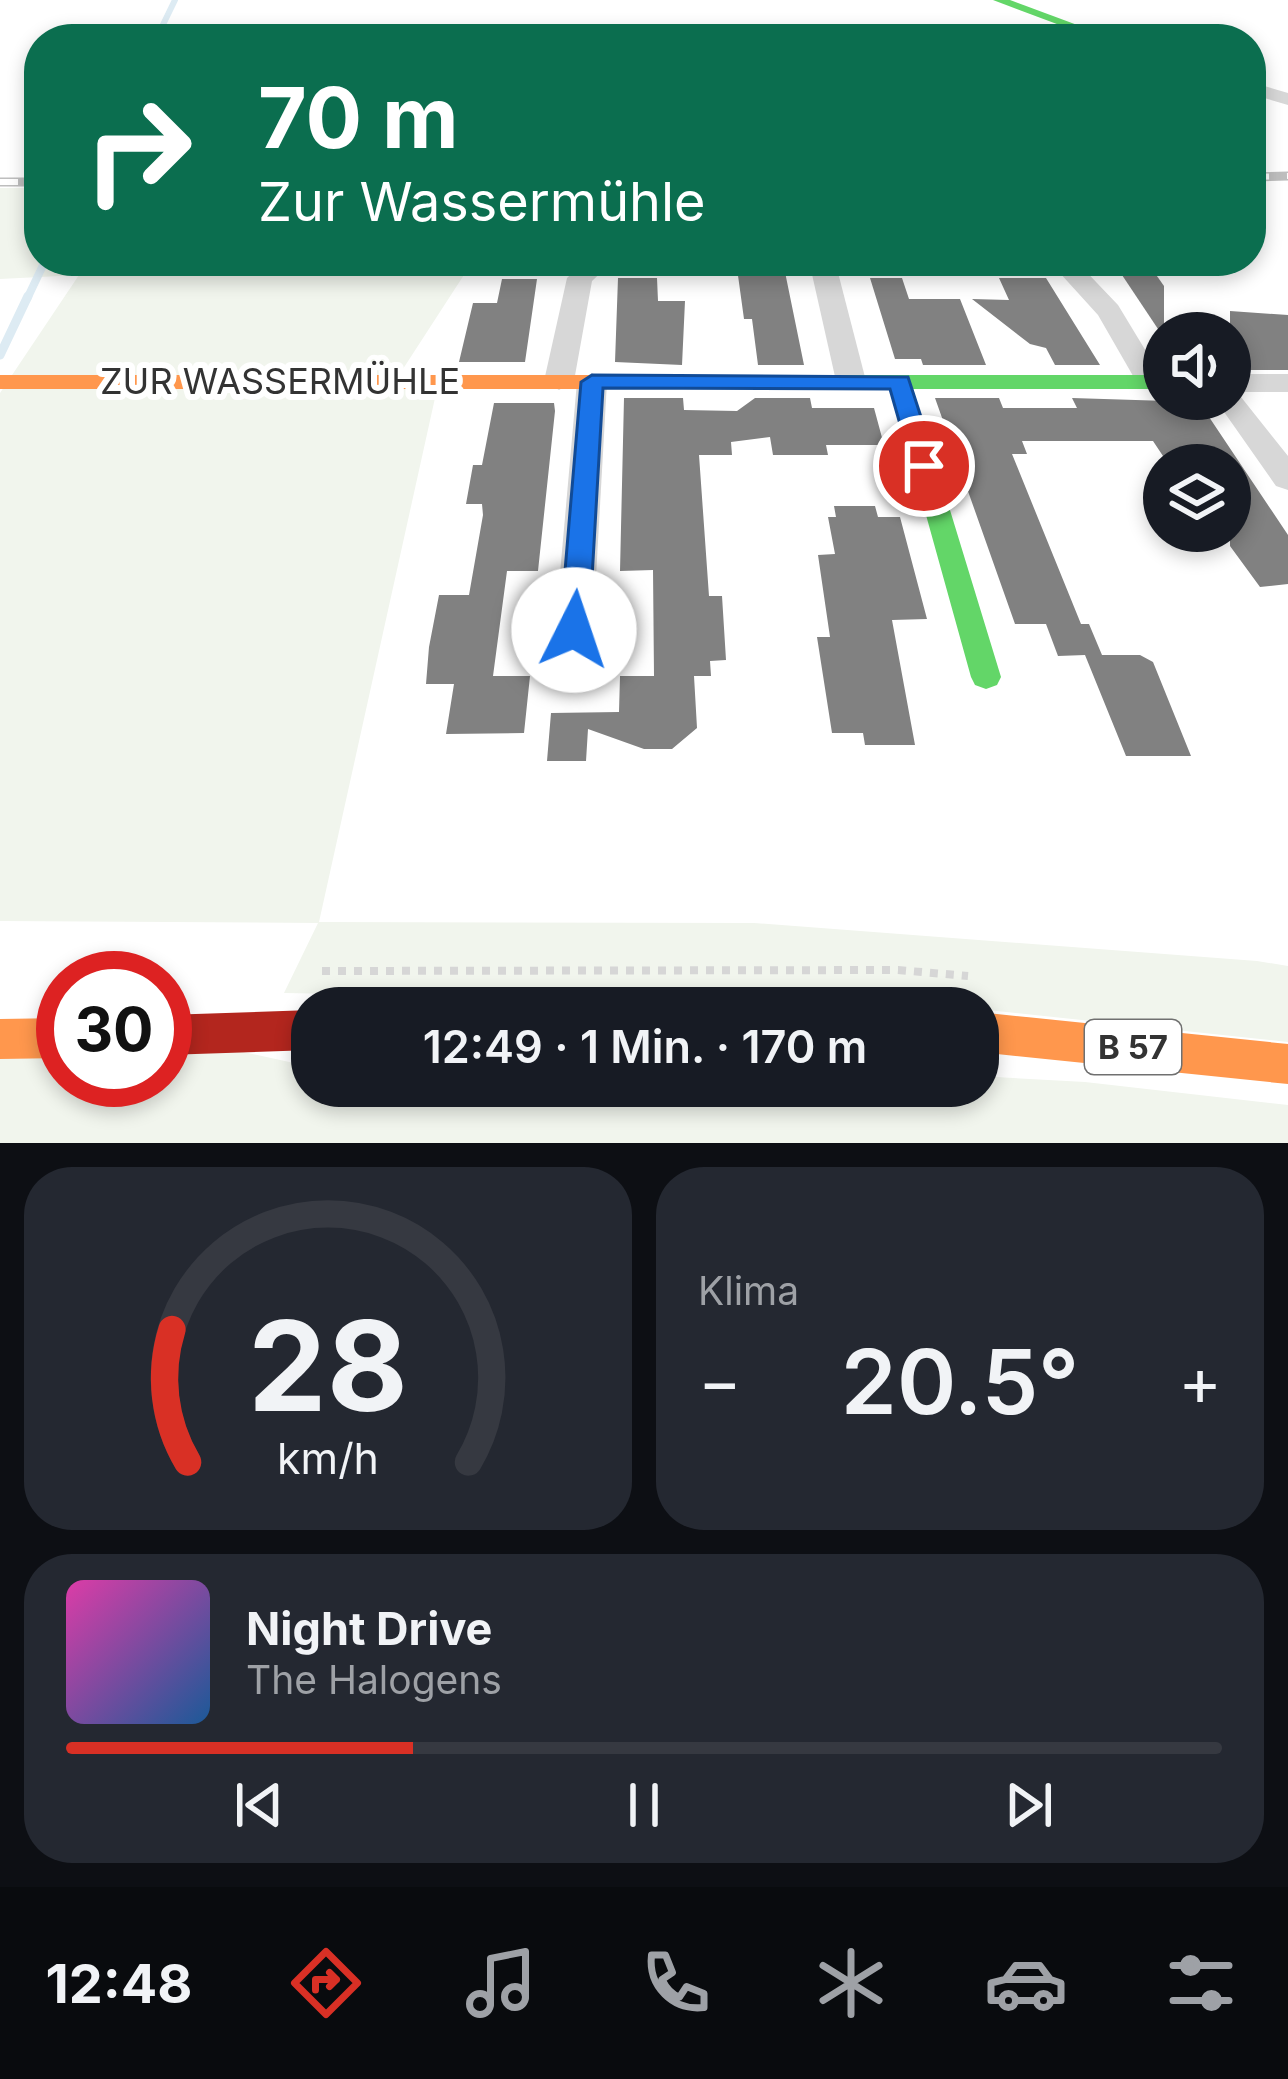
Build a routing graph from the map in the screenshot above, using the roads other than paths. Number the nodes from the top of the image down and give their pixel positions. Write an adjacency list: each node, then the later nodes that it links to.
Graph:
1 (999, 0): 2 (street)
2 (1067, 24)
3 (582, 276): 7 (street)
4 (826, 276): 8 (street)
5 (1076, 276): 6 (street, ZUR WASSERMÜHLE)
6 (1143, 361)
7 (576, 381): 8 (street, ZUR WASSERMÜHLE); 9 (street, ZUR WASSERMÜHLE); 16 (street)
8 (850, 381): 10 (street, ZUR WASSERMÜHLE)
9 (1, 382)
10 (900, 382): 11 (street, ZUR WASSERMÜHLE); 17 (street)
11 (1143, 382)
12 (1251, 383): 13 (street)
13 (1288, 383)
14 (1245, 420): 15 (street)
15 (1288, 479)
16 (574, 630)
17 (986, 677)
18 (291, 1031): 19 (street)
19 (192, 1034)
20 (999, 1034): 23 (street, B 57)
21 (36, 1038): 22 (street)
22 (0, 1039)
23 (1288, 1064)

